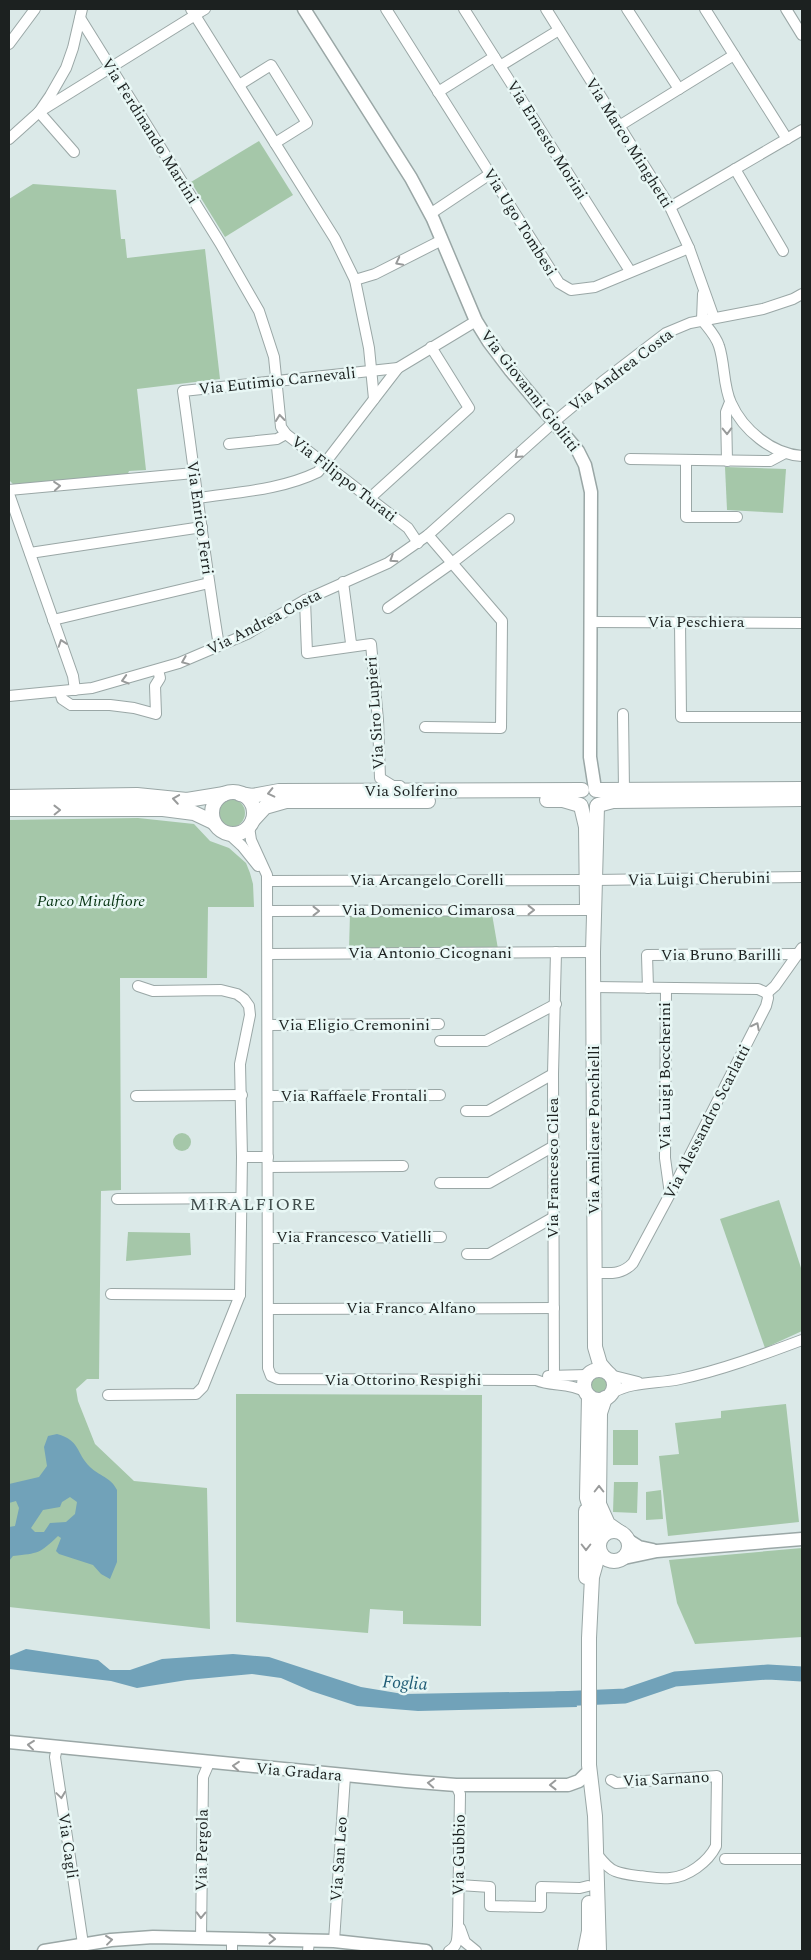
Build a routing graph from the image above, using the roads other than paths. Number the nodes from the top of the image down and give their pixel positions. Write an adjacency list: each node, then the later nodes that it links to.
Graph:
1 (35, 9): 14 (street)
2 (205, 9): 10 (street)
3 (304, 9): 31 (street, Via Giovanni Giolitti)
4 (386, 9): 20 (street, Via Ugo Tombesi)
5 (464, 9): 16 (street, Via Ernesto Morini)
6 (546, 9): 12 (street, Via Marco Minghetti)
7 (627, 9): 19 (street)
8 (705, 9): 15 (street)
9 (786, 9): 13 (street)
10 (193, 12): 17 (street); 18 (street)
11 (81, 13): 17 (street, Via Ferdinando Martini); 21 (street)
12 (559, 30): 16 (street); 22 (street, Via Marco Minghetti)
13 (802, 35)
14 (9, 44)
15 (734, 55): 19 (street); 25 (street)
16 (497, 62): 20 (street); 36 (street, Via Ernesto Morini)
17 (111, 68): 21 (street); 33 (street, Via Ferdinando Martini)
18 (239, 85): 26 (street); 26 (street)
19 (679, 89): 22 (street)
20 (438, 92): 29 (street, Via Ugo Tombesi)
21 (39, 112): 24 (street); 27 (street)
22 (619, 126): 30 (street, Via Marco Minghetti)
23 (802, 130): 25 (street)
24 (9, 139)
25 (787, 139): 28 (street)
26 (275, 143): 37 (street)
27 (74, 152)
28 (735, 169): 30 (street); 35 (street)
29 (490, 174): 31 (street); 36 (street, Via Ugo Tombesi)
30 (670, 208): 34 (street, Via Marco Minghetti)
31 (430, 214): 32 (street, Via Giovanni Giolitti)
32 (442, 240): 37 (street, one-way to 37); 42 (street, Via Giovanni Giolitti)
33 (220, 244): 46 (street, Via Filippo Turati)
34 (690, 248): 36 (street, Via Ugo Tombesi); 38 (street, Via Marco Minghetti)
35 (783, 251)
36 (630, 271)
37 (355, 280): 45 (street)
38 (702, 283): 40 (street, Via Marco Minghetti); 41 (street, Via Marco Minghetti)
39 (802, 294): 40 (street, Via Andrea Costa)
40 (714, 318): 41 (street, Via Andrea Costa)
41 (702, 320): 49 (street); 50 (street, Via Andrea Costa)
42 (476, 321): 43 (street); 50 (street, Via Giovanni Giolitti)
43 (431, 347): 44 (street); 63 (street)
44 (398, 368): 45 (street, Via Eutimio Carnevali); 48 (street)
45 (372, 371): 46 (street, Via Eutimio Carnevali); 48 (street)
46 (276, 380): 47 (street, Via Eutimio Carnevali); 51 (street, Via Filippo Turati, one-way to 46)
47 (182, 390): 59 (street, Via Enrico Ferri)
48 (374, 399): 58 (street)
49 (730, 402): 53 (street); 57 (street, one-way to 57)
50 (554, 422): 67 (street, Via Andrea Costa, one-way to 67); 76 (street, Via Giovanni Giolitti)
51 (286, 434): 52 (street); 58 (street, Via Filippo Turati)
52 (229, 444)
53 (785, 453): 54 (street); 57 (street)
54 (802, 456)
55 (630, 459): 56 (street)
56 (686, 460): 57 (street); 64 (street)
57 (727, 461)
58 (324, 464): 62 (street); 63 (street, Via Filippo Turati)
59 (194, 473): 60 (street, one-way to 59); 62 (street, Via Enrico Ferri)
60 (9, 490)
61 (9, 494): 69 (street)
62 (198, 498): 66 (street, Via Enrico Ferri)
63 (370, 498): 68 (street, Via Filippo Turati)
64 (737, 517)
65 (509, 519): 70 (street)
66 (202, 527): 69 (street); 72 (street, Via Enrico Ferri)
67 (428, 535): 68 (street, Via Andrea Costa); 70 (street)
68 (418, 543): 71 (street, Via Andrea Costa, one-way to 71)
69 (30, 553): 75 (street)
70 (452, 563): 74 (street); 89 (street)
71 (343, 582): 73 (street, Via Andrea Costa); 80 (street, Via Andrea Costa)
72 (209, 583): 75 (street); 79 (street, Via Enrico Ferri)
73 (305, 600): 79 (street, Via Andrea Costa); 80 (street, Via Siro Lupieri)
74 (388, 608)
75 (53, 620): 83 (street, one-way to 75)
76 (590, 622): 77 (street, Via Peschiera); 92 (street, Via Giovanni Giolitti)
77 (680, 622): 78 (street, Via Peschiera); 88 (street)
78 (802, 622)
79 (219, 646): 81 (street, Via Andrea Costa, one-way to 81)
80 (355, 646): 90 (street, Via Siro Lupieri)
81 (158, 670): 82 (street, Via Andrea Costa, one-way to 82); 86 (street)
82 (92, 688): 83 (street, Via Andrea Costa); 86 (street)
83 (75, 690): 84 (street, Via Andrea Costa)
84 (60, 692): 85 (street, Via Andrea Costa); 86 (street)
85 (9, 696)
86 (95, 706)
87 (623, 714): 93 (street)
88 (802, 717)
89 (425, 727)
90 (380, 773): 94 (street, Via Siro Lupieri); 95 (street, Via Siro Lupieri)
91 (802, 789): 93 (main road, Via Solferino)
92 (589, 790): 93 (main road, Via Solferino); 95 (main road, Via Solferino); 100 (main road); 101 (main road)
93 (624, 790)
94 (312, 791): 95 (main road, Via Solferino); 97 (main road, Via Solferino, one-way to 97)
95 (442, 791)
96 (224, 794): 97 (main road, Via Solferino); 98 (main road, Via Solferino, one-way to 98); 103 (main road)
97 (240, 794): 104 (main road)
98 (9, 797)
99 (802, 799): 101 (main road, Via Solferino)
100 (580, 806): 101 (main road, Via Solferino); 104 (main road, Via Solferino); 107 (main road, Via Amilcare Ponchielli)
101 (597, 806): 107 (main road, Via Amilcare Ponchielli)
102 (9, 809): 103 (main road, one-way to 103)
103 (213, 822): 105 (main road)
104 (251, 823): 105 (main road, Via Solferino); 108 (street)
105 (229, 834): 108 (street)
106 (802, 877): 107 (street, Via Luigi Cherubini)
107 (591, 880): 108 (street, Via Arcangelo Corelli); 109 (main road, Via Amilcare Ponchielli); 113 (main road, Via Amilcare Ponchielli)
108 (267, 883): 110 (street)
109 (587, 910): 110 (street, Via Domenico Cimarosa, one-way to 109); 113 (main road, Via Amilcare Ponchielli)
110 (268, 911): 114 (street)
111 (800, 951): 117 (street, Via Bruno Barilli); 119 (street, Via Alessandro Scarlatti)
112 (556, 952): 113 (street, Via Antonio Cicognani); 114 (street, Via Antonio Cicognani); 120 (street, Via Francesco Cilea)
113 (593, 952): 116 (main road, Via Amilcare Ponchielli)
114 (268, 954): 122 (street)
115 (138, 986): 125 (street)
116 (593, 988): 117 (street); 142 (main road, Via Amilcare Ponchielli)
117 (648, 988): 118 (street)
118 (666, 988): 119 (street); 135 (street, Via Luigi Boccherini)
119 (767, 993): 135 (street, Via Alessandro Scarlatti, one-way to 119)
120 (556, 1004): 123 (street, Via Eligio Cremonini); 124 (street, Via Francesco Cilea)
121 (439, 1024): 122 (street, Via Eligio Cremonini)
122 (268, 1025): 128 (street)
123 (440, 1041)
124 (553, 1074): 129 (street); 130 (street, Via Francesco Cilea)
125 (242, 1094): 127 (street); 131 (street)
126 (440, 1095): 128 (street, Via Raffaele Frontali)
127 (136, 1096)
128 (268, 1096): 132 (street)
129 (466, 1111)
130 (554, 1146): 134 (street); 138 (street, Via Francesco Cilea)
131 (242, 1157): 132 (street); 136 (street)
132 (268, 1162): 133 (street); 140 (street)
133 (403, 1166)
134 (440, 1183)
135 (670, 1194): 142 (street, Via Alessandro Scarlatti)
136 (241, 1198): 137 (street); 144 (street)
137 (117, 1199)
138 (554, 1218): 141 (street); 145 (street, Via Francesco Cilea)
139 (441, 1237): 140 (street, Via Francesco Vatielli)
140 (268, 1238): 146 (street)
141 (467, 1254)
142 (594, 1273): 147 (main road, Via Amilcare Ponchielli)
143 (112, 1294): 144 (street)
144 (240, 1295): 154 (street)
145 (554, 1308): 146 (street, Via Franco Alfano); 151 (street, Via Francesco Cilea)
146 (268, 1309): 151 (street, Via Ottorino Respighi)
147 (594, 1309): 149 (main road, Via Amilcare Ponchielli); 150 (main road, Via Amilcare Ponchielli)
148 (802, 1340): 152 (street)
149 (608, 1373): 150 (main road); 152 (street); 155 (main road, Via Amilcare Ponchielli)
150 (588, 1374): 151 (street, Via Ottorino Respighi); 153 (main road, Via Amilcare Ponchielli)
151 (554, 1380): 153 (street, Via Ottorino Respighi)
152 (644, 1383): 155 (street)
153 (587, 1394): 155 (main road); 156 (main road, Via Amilcare Ponchielli)
154 (108, 1395)
155 (608, 1395): 157 (main road, Via Amilcare Ponchielli, one-way to 155)
156 (587, 1498): 159 (main road, Via Amilcare Ponchielli); 162 (main road, one-way to 162)
157 (623, 1535): 159 (main road); 160 (street); 161 (main road)
158 (802, 1539): 160 (street)
159 (600, 1546): 161 (main road); 162 (main road)
160 (657, 1551): 161 (street)
161 (621, 1559): 162 (main road)
162 (590, 1600): 166 (main road)
163 (9, 1742): 164 (street, Via Gradara, one-way to 163)
164 (57, 1747): 165 (street, Via Gradara); 179 (street, Via Cagli, one-way to 179)
165 (208, 1763): 167 (street, Via Gradara, one-way to 165); 177 (street, Via Pergola, one-way to 177)
166 (588, 1769): 169 (street, Via Gradara, one-way to 169); 170 (main road); 174 (main road)
167 (344, 1776): 169 (street, Via Gradara, one-way to 167); 178 (street, Via San Leo)
168 (611, 1780): 173 (street, Via Sarnano)
169 (456, 1785): 175 (street, Via Gubbio)
170 (596, 1853): 173 (street); 174 (main road)
171 (726, 1859): 172 (street)
172 (802, 1859)
173 (615, 1871): 174 (street)
174 (592, 1884): 175 (street); 187 (main road); 188 (main road)
175 (458, 1885): 176 (street, Via Gubbio)
176 (458, 1926): 185 (street, Via Gubbio); 186 (street)
177 (201, 1938): 179 (street, one-way to 177); 180 (street)
178 (334, 1941): 181 (street); 182 (street)
179 (82, 1944): 183 (street)
180 (232, 1945): 181 (street, one-way to 181)
181 (309, 1946)
182 (390, 1949): 184 (street)
183 (44, 1951)
184 (426, 1951)
185 (449, 1951)
186 (476, 1951)
187 (585, 1951)
188 (600, 1951)

